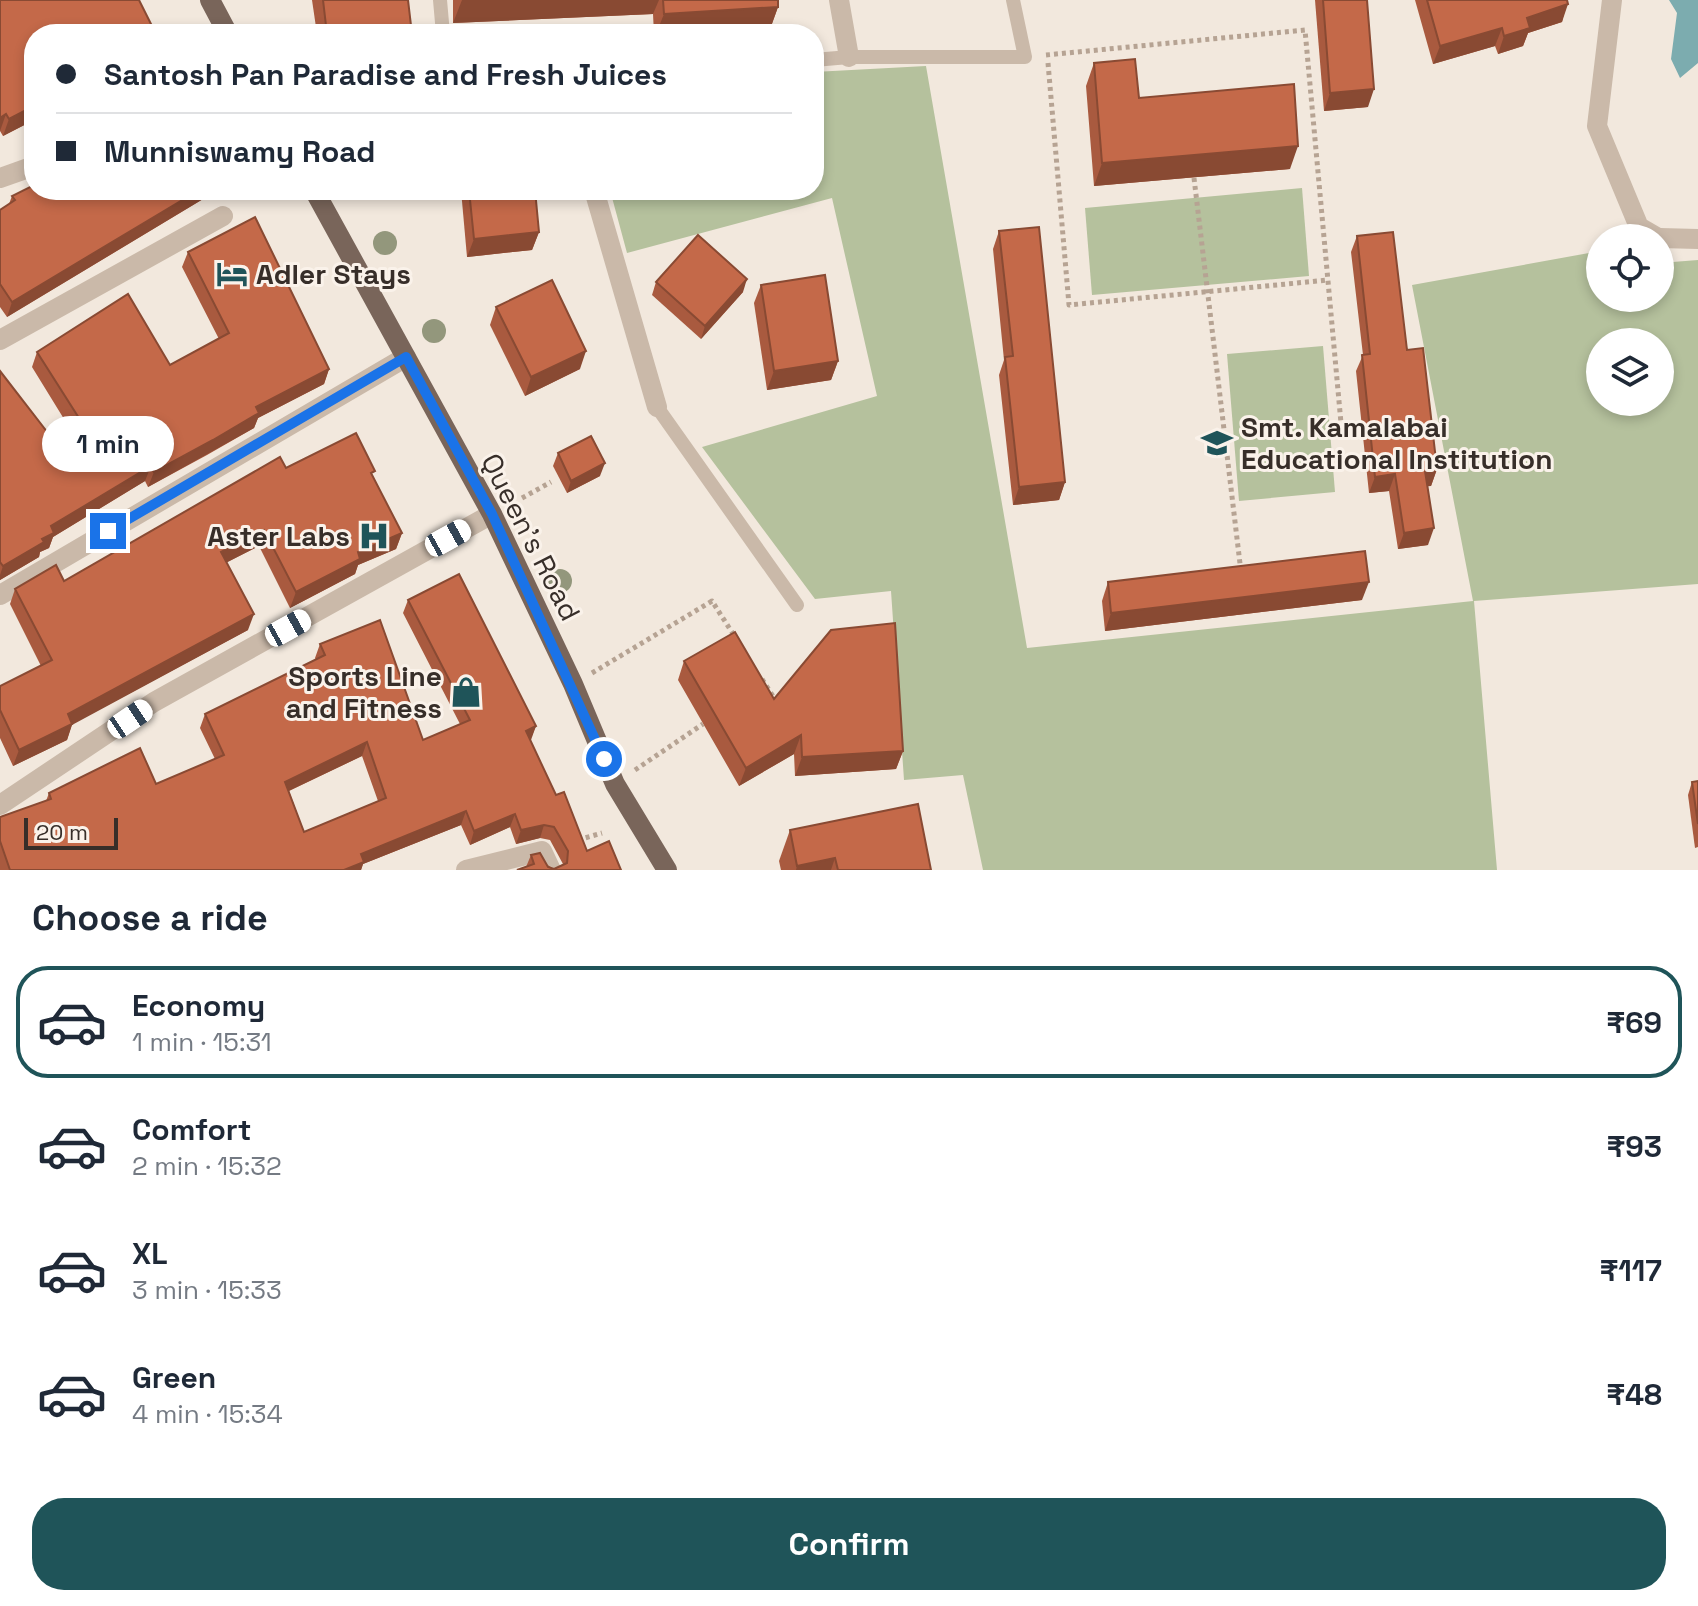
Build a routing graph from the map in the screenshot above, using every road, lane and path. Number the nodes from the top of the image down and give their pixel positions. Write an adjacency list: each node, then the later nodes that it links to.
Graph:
1 (210, 0): 6 (main road)
2 (440, 0): 7 (lane)
3 (839, 0): 9 (street)
4 (1013, 0): 10 (lane)
5 (1612, 0): 18 (street)
6 (223, 24)
7 (442, 24)
8 (1047, 55): 10 (path); 21 (path); 22 (path)
9 (849, 57): 10 (lane); 11 (lane)
10 (1025, 57)
11 (824, 59)
12 (24, 170): 13 (street)
13 (0, 178)
14 (1194, 178): 22 (path)
15 (320, 200): 24 (main road, Queen's Road)
16 (597, 200): 25 (street)
17 (223, 216): 23 (street)
18 (1638, 224)
19 (1674, 238): 20 (street)
20 (1698, 239)
21 (1328, 280): 22 (path); 26 (path)
22 (1207, 292): 30 (path)
23 (0, 340)
24 (406, 357): 29 (main road, Queen's Road); 31 (street)
25 (657, 407): 32 (lane)
26 (1342, 434)
27 (551, 482): 28 (path)
28 (522, 498)
29 (492, 514): 35 (main road, Queen's Road); 39 (street)
30 (1241, 576)
31 (0, 595)
32 (797, 605)
33 (736, 639): 35 (path)
34 (761, 678): 36 (path)
35 (573, 684): 38 (main road, Queen's Road)
36 (778, 703)
37 (703, 724): 38 (path)
38 (615, 784): 44 (main road, Queen's Road)
39 (0, 805)
40 (602, 833): 41 (path)
41 (542, 851): 42 (street); 43 (street)
42 (466, 870)
43 (551, 870)
44 (667, 870)

